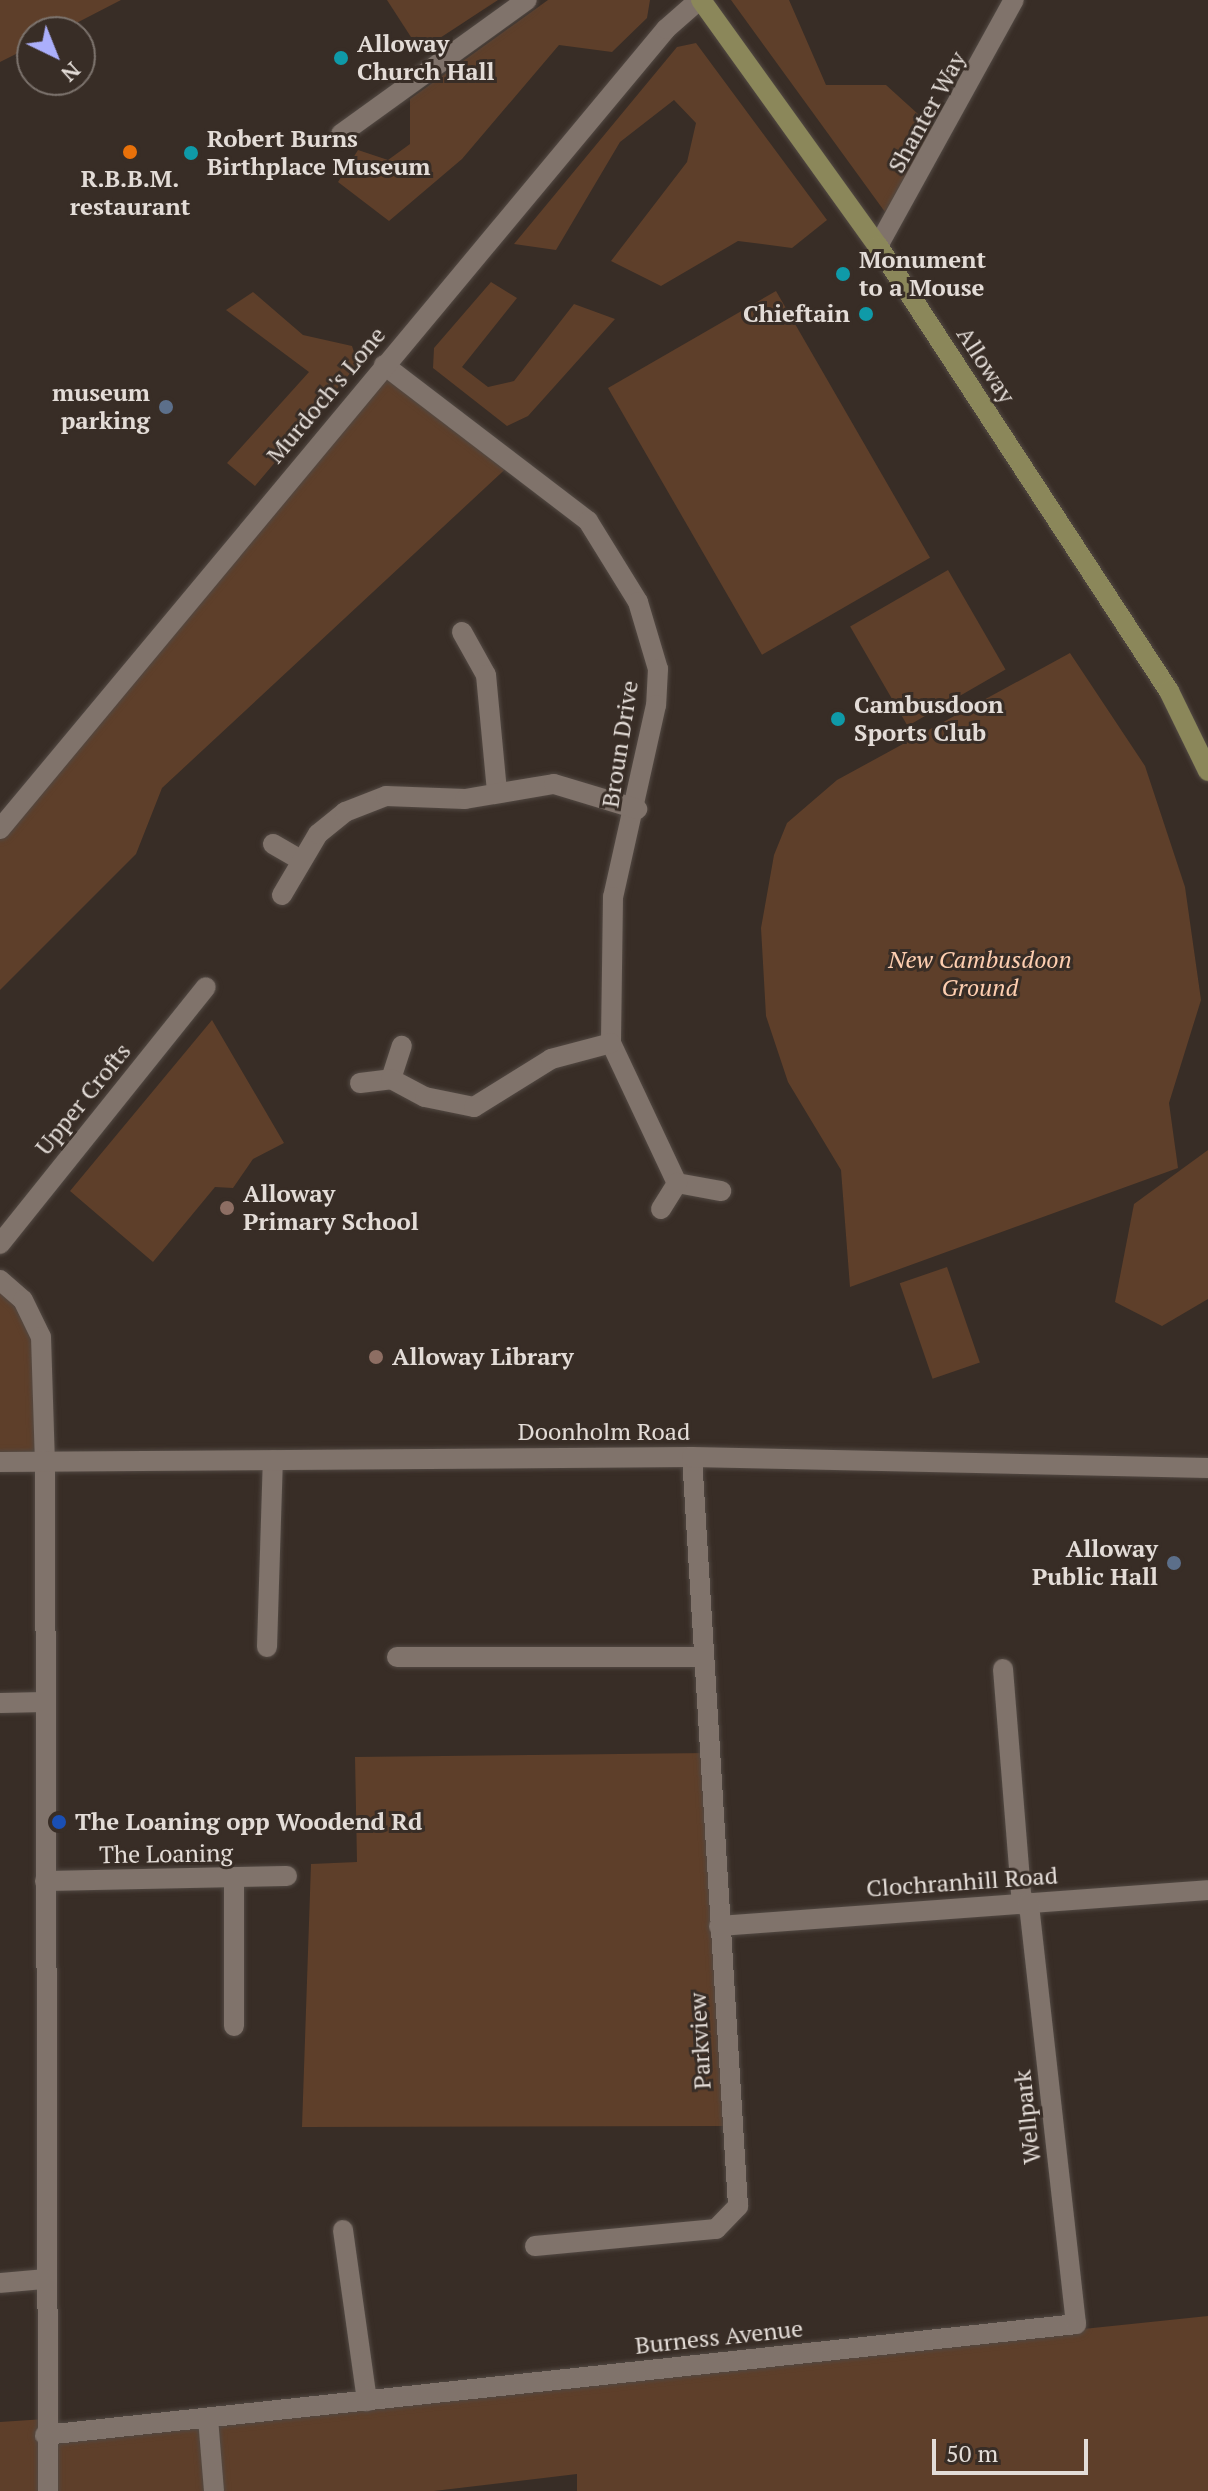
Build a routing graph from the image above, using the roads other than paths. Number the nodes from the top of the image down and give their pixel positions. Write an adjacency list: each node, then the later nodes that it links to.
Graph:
1 (527, 0): 4 (street)
2 (700, 0): 5 (main road, Alloway); 6 (street, Murdoch's Lone)
3 (1014, 0): 5 (street, Shanter Way)
4 (341, 134)
5 (878, 246): 8 (main road, Alloway)
6 (384, 365): 10 (street, Broun Drive); 11 (street, Murdoch's Lone)
7 (462, 632): 9 (street)
8 (1208, 771)
9 (497, 791): 10 (street); 13 (street)
10 (637, 809): 16 (street, Broun Drive)
11 (0, 829)
12 (273, 844): 13 (street)
13 (297, 858): 14 (street)
14 (282, 895)
15 (206, 987): 23 (street, Upper Crofts)
16 (611, 1043): 18 (street); 20 (street, Broun Drive)
17 (402, 1046): 18 (street)
18 (391, 1079): 19 (street)
19 (360, 1083)
20 (677, 1183): 21 (street); 22 (street)
21 (721, 1191)
22 (661, 1209)
23 (0, 1244)
24 (0, 1280): 27 (street)
25 (692, 1457): 26 (street, Doonholm Road); 29 (street, Doonholm Road); 32 (street, Parkview)
26 (273, 1460): 27 (street, Doonholm Road); 30 (street)
27 (45, 1461): 28 (street, Doonholm Road); 34 (street)
28 (0, 1462)
29 (1208, 1468)
30 (267, 1647)
31 (397, 1657): 32 (street)
32 (704, 1657): 41 (street, Parkview)
33 (1003, 1669): 40 (street, Wellpark)
34 (45, 1702): 35 (street); 38 (street)
35 (0, 1703)
36 (287, 1876): 37 (street, The Loaning)
37 (234, 1880): 38 (street, The Loaning); 42 (street)
38 (45, 1881): 45 (street)
39 (1208, 1890): 40 (street, Clochranhill Road)
40 (1025, 1903): 41 (street, Clochranhill Road); 47 (street, Wellpark)
41 (719, 1926): 44 (street, Parkview)
42 (234, 2026)
43 (343, 2230): 48 (street)
44 (535, 2246)
45 (45, 2279): 46 (street); 50 (street)
46 (0, 2283)
47 (1076, 2324): 48 (street, Burness Avenue)
48 (367, 2401): 49 (street, Burness Avenue)
49 (208, 2418): 50 (street, Burness Avenue); 52 (street)
50 (45, 2435): 51 (street)
51 (48, 2491)
52 (214, 2491)

